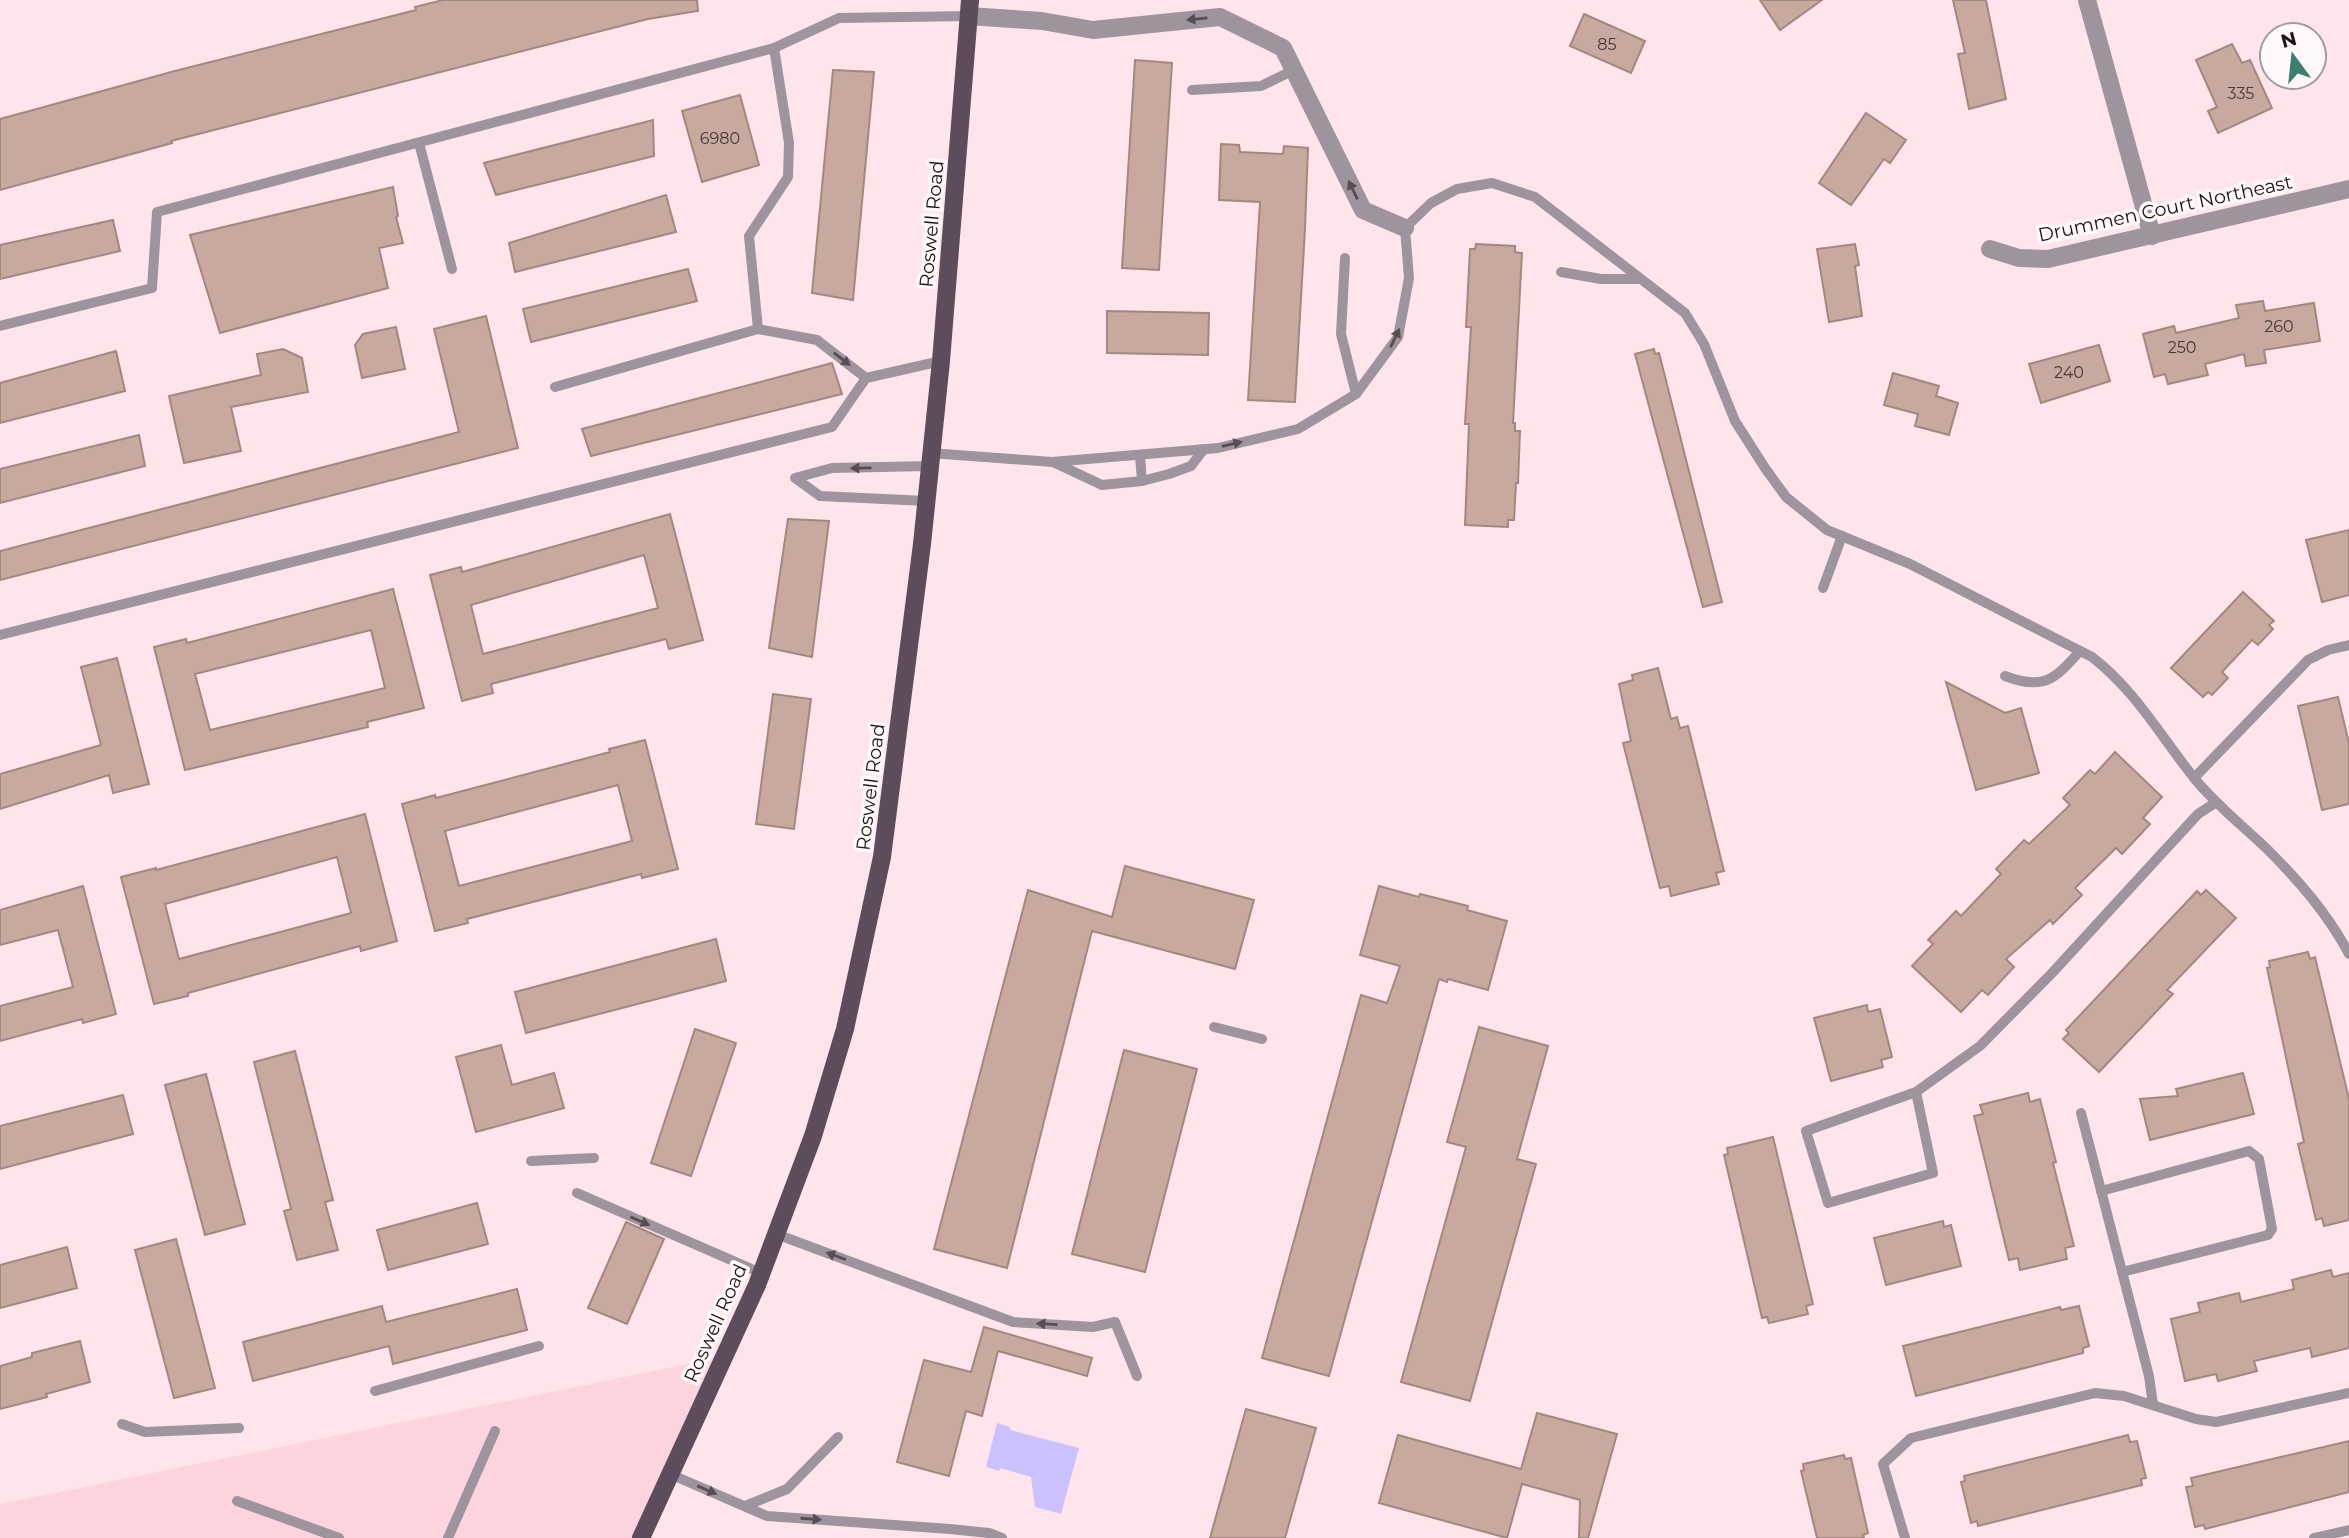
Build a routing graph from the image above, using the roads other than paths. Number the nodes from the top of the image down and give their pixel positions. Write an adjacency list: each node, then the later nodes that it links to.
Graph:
1 (2087, 0): 9 (street)
2 (970, 8): 3 (lane); 4 (street, one-way to 2); 17 (main road, Roswell Road)
3 (774, 48): 6 (lane); 16 (lane)
4 (1294, 70): 5 (lane); 8 (street, one-way to 4)
5 (1192, 90)
6 (419, 143): 12 (lane); 15 (lane)
7 (2349, 189): 9 (street, Drummen Court Northeast)
8 (1405, 228): 14 (lane); 20 (lane, one-way to 8)
9 (2152, 236): 10 (street, Drummen Court Northeast)
10 (1990, 249)
11 (1345, 258): 20 (lane)
12 (452, 270)
13 (1561, 272): 14 (lane)
14 (1640, 279): 27 (lane)
15 (0, 326)
16 (758, 329): 18 (lane, one-way to 18); 19 (lane)
17 (941, 361): 18 (lane); 23 (main road, Roswell Road)
18 (866, 378): 29 (lane)
19 (555, 387)
20 (1356, 394): 21 (lane, one-way to 20)
21 (1204, 449): 22 (lane); 25 (lane)
22 (1140, 456): 24 (lane); 25 (lane)
23 (930, 459): 24 (lane); 26 (main road, Roswell Road); 26 (lane, one-way to 26)
24 (1052, 462): 25 (lane)
25 (1142, 481)
26 (926, 501): 44 (main road, Roswell Road)
27 (1842, 536): 28 (lane); 31 (lane)
28 (1822, 588)
29 (0, 635)
30 (2349, 645): 33 (lane)
31 (2080, 651): 32 (lane); 33 (lane)
32 (2005, 676)
33 (2194, 778): 34 (lane)
34 (2216, 803): 35 (lane); 38 (lane)
35 (2349, 954)
36 (1214, 1027): 37 (lane)
37 (1262, 1039)
38 (1916, 1092): 38 (lane)
39 (2081, 1113): 42 (lane)
40 (594, 1158): 41 (lane)
41 (531, 1161)
42 (2101, 1191): 45 (lane); 45 (lane)
43 (577, 1194): 46 (lane, one-way to 46)
44 (776, 1234): 46 (main road, Roswell Road); 48 (lane, one-way to 44)
45 (2122, 1272): 51 (lane)
46 (761, 1273): 56 (main road, Roswell Road)
47 (539, 1346): 49 (lane)
48 (1137, 1376)
49 (375, 1391)
50 (2349, 1393): 51 (lane)
51 (2152, 1405): 64 (lane)
52 (122, 1424): 53 (lane)
53 (239, 1428)
54 (495, 1432): 61 (lane)
55 (838, 1437): 58 (lane)
56 (670, 1474): 58 (lane, one-way to 58); 62 (main road, Roswell Road)
57 (236, 1501): 60 (lane)
58 (745, 1506): 63 (lane, one-way to 63)
59 (2349, 1530): 65 (lane)
60 (339, 1538)
61 (448, 1538)
62 (641, 1538)
63 (1002, 1538)
64 (1905, 1538)
65 (2314, 1538)

